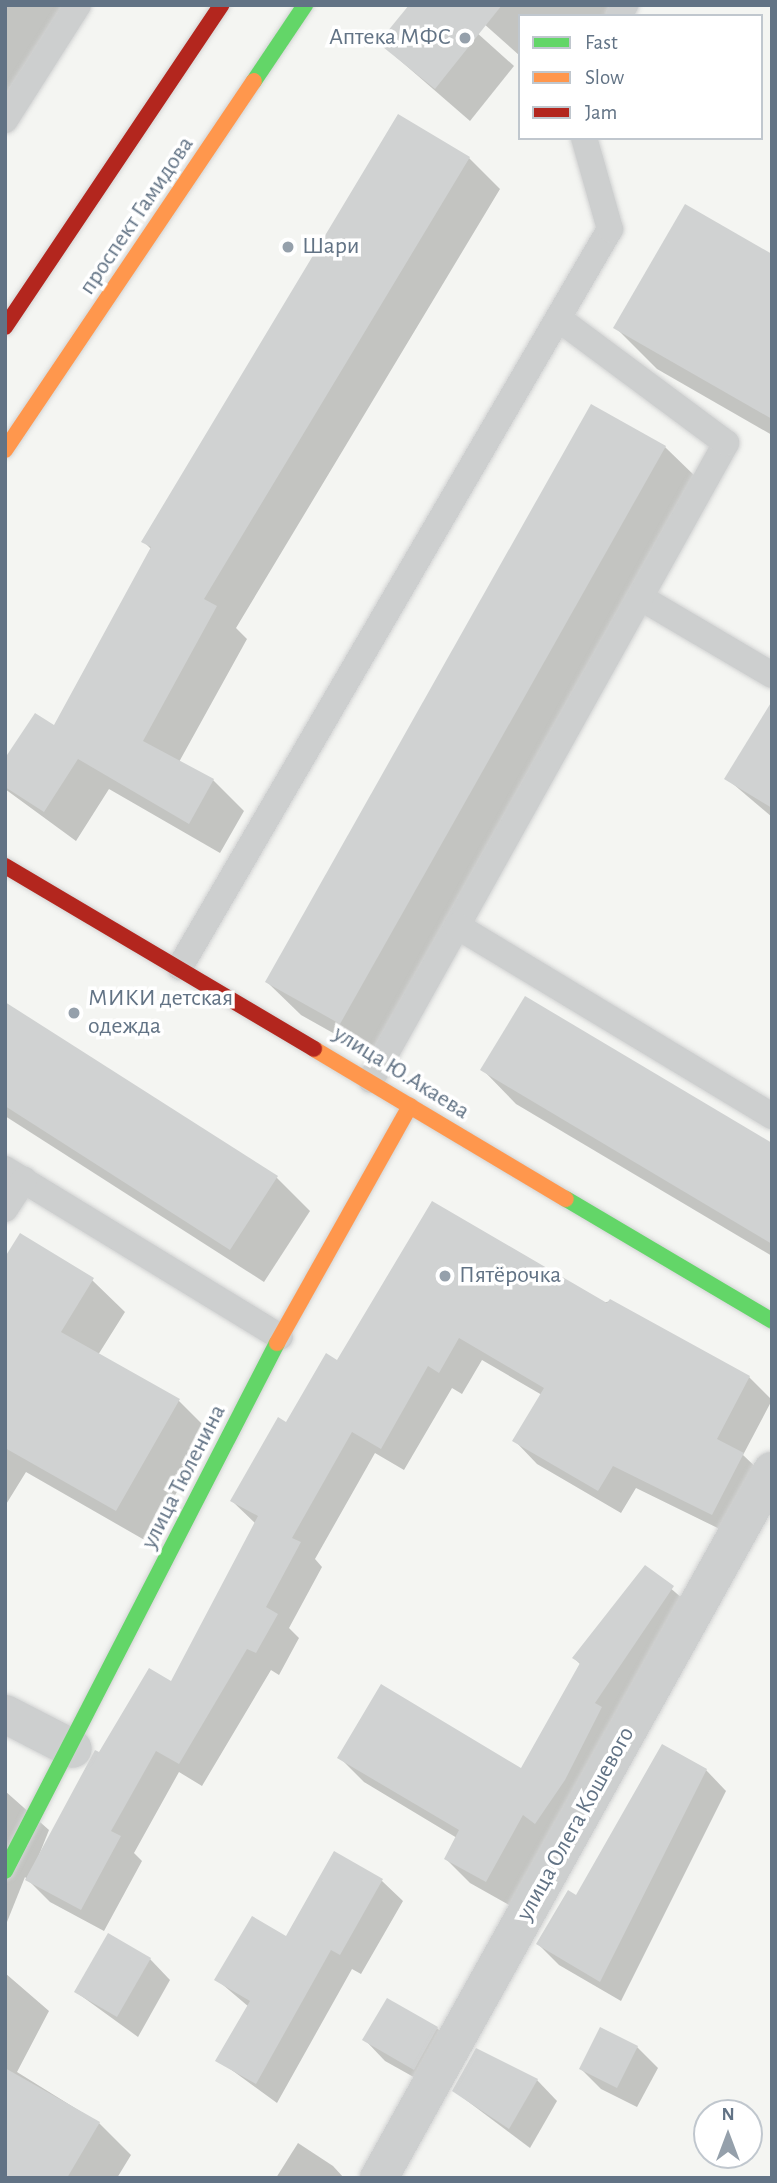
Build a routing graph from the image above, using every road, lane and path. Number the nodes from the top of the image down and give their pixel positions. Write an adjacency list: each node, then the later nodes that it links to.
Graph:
1 (78, 5): 4 (lane)
2 (221, 5): 7 (main road, проспект Гамидова)
3 (305, 5): 8 (main road, проспект Гамидова)
4 (5, 120)
5 (585, 140): 6 (lane)
6 (559, 319): 9 (lane); 13 (lane)
7 (5, 327)
8 (5, 450)
9 (643, 599): 10 (lane); 12 (lane)
10 (772, 675)
11 (5, 866): 13 (main road, улица Ю.Акаева)
12 (457, 926): 14 (lane); 16 (lane)
13 (180, 967): 14 (main road, улица Ю.Акаева)
14 (371, 1080): 15 (main road, улица Ю.Акаева)
15 (410, 1107): 19 (main road, улица Ю.Акаева); 20 (main road, улица Тюленина)
16 (772, 1116)
17 (14, 1174): 18 (lane); 20 (lane)
18 (5, 1209)
19 (772, 1321)
20 (280, 1337): 23 (main road, улица Тюленина)
21 (772, 1471): 25 (street, улица Олега Кошевого)
22 (5, 1714): 23 (street)
23 (73, 1749): 24 (main road, улица Тюленина)
24 (5, 1871)
25 (379, 2178)

